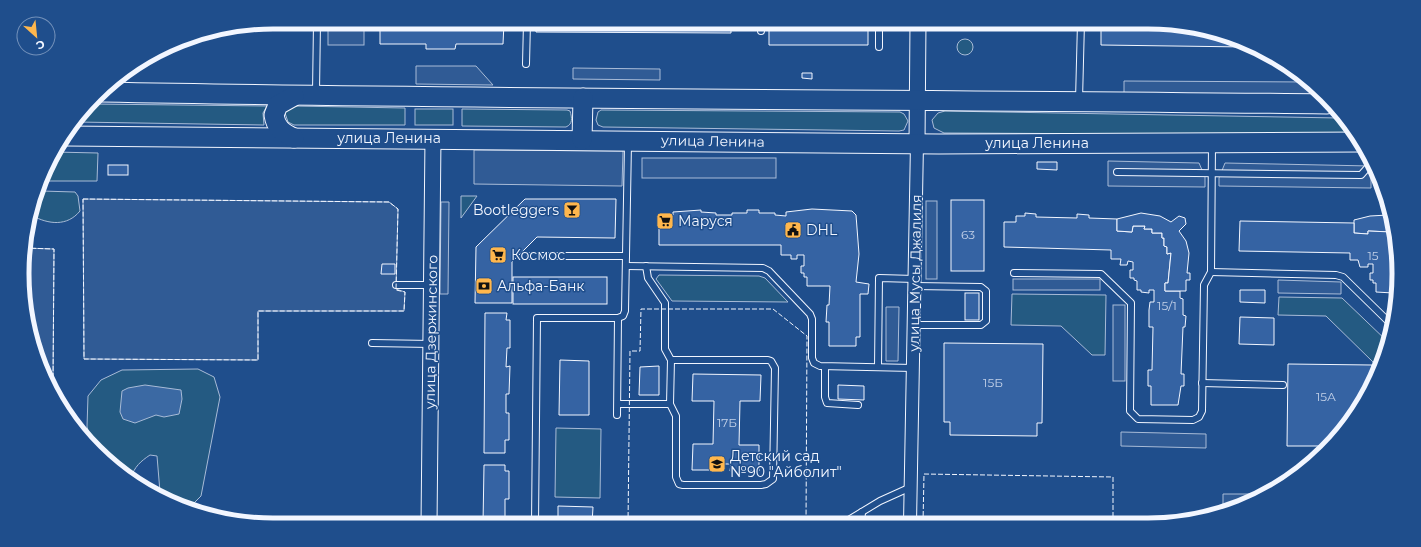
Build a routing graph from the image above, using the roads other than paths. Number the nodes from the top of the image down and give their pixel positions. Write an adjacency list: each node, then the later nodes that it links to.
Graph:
1 (317, 29): 10 (lane)
2 (527, 29): 7 (lane)
3 (879, 29): 6 (lane)
4 (918, 29): 12 (street, улица Мусы Джалиля)
5 (1081, 29): 13 (lane)
6 (879, 47)
7 (526, 64)
8 (110, 92): 9 (main road)
9 (294, 96): 10 (main road); 16 (main road)
10 (316, 96): 11 (main road)
11 (583, 98): 12 (main road); 18 (main road)
12 (918, 100): 13 (main road); 22 (street, улица Мусы Джалиля)
13 (1079, 101): 14 (main road)
14 (1323, 104)
15 (72, 136): 16 (main road, улица Ленина)
16 (294, 138): 17 (main road, улица Ленина)
17 (433, 138): 18 (main road, улица Ленина); 34 (street, улица Дзержинского)
18 (582, 140): 19 (main road, улица Ленина)
19 (628, 140): 22 (main road, улица Ленина); 27 (lane)
20 (1212, 142): 21 (main road, улица Ленина); 22 (main road, улица Ленина); 25 (lane)
21 (1353, 142)
22 (917, 144): 32 (street, улица Мусы Джалиля)
23 (1368, 167): 25 (lane)
24 (1117, 172): 25 (lane)
25 (1212, 173): 30 (lane)
26 (530, 256): 27 (lane)
27 (626, 256): 28 (lane)
28 (626, 266): 29 (lane); 35 (lane)
29 (646, 266): 40 (lane); 41 (lane)
30 (1211, 272): 36 (lane); 44 (lane)
31 (1014, 273): 44 (lane)
32 (915, 283): 37 (street, улица Мусы Джалиля); 37 (lane); 42 (lane)
33 (396, 285): 34 (lane)
34 (431, 285): 39 (street, улица Дзержинского)
35 (618, 318): 46 (lane); 53 (lane)
36 (1387, 320)
37 (914, 325): 43 (street, улица Мусы Джалиля)
38 (372, 343): 39 (lane)
39 (431, 344): 52 (street, улица Дзержинского)
40 (671, 360): 47 (lane); 47 (lane)
41 (825, 367): 42 (lane); 48 (lane)
42 (878, 367): 43 (lane)
43 (913, 368): 50 (street, улица Мусы Джалиля)
44 (1202, 383): 45 (lane)
45 (1283, 385)
46 (618, 404): 47 (lane); 49 (lane)
47 (670, 404)
48 (858, 405)
49 (617, 415)
50 (911, 487): 51 (lane); 56 (street, улица Мусы Джалиля)
51 (862, 512): 54 (lane); 55 (lane)
52 (429, 518)
53 (535, 518)
54 (852, 518)
55 (862, 518)
56 (910, 518)

